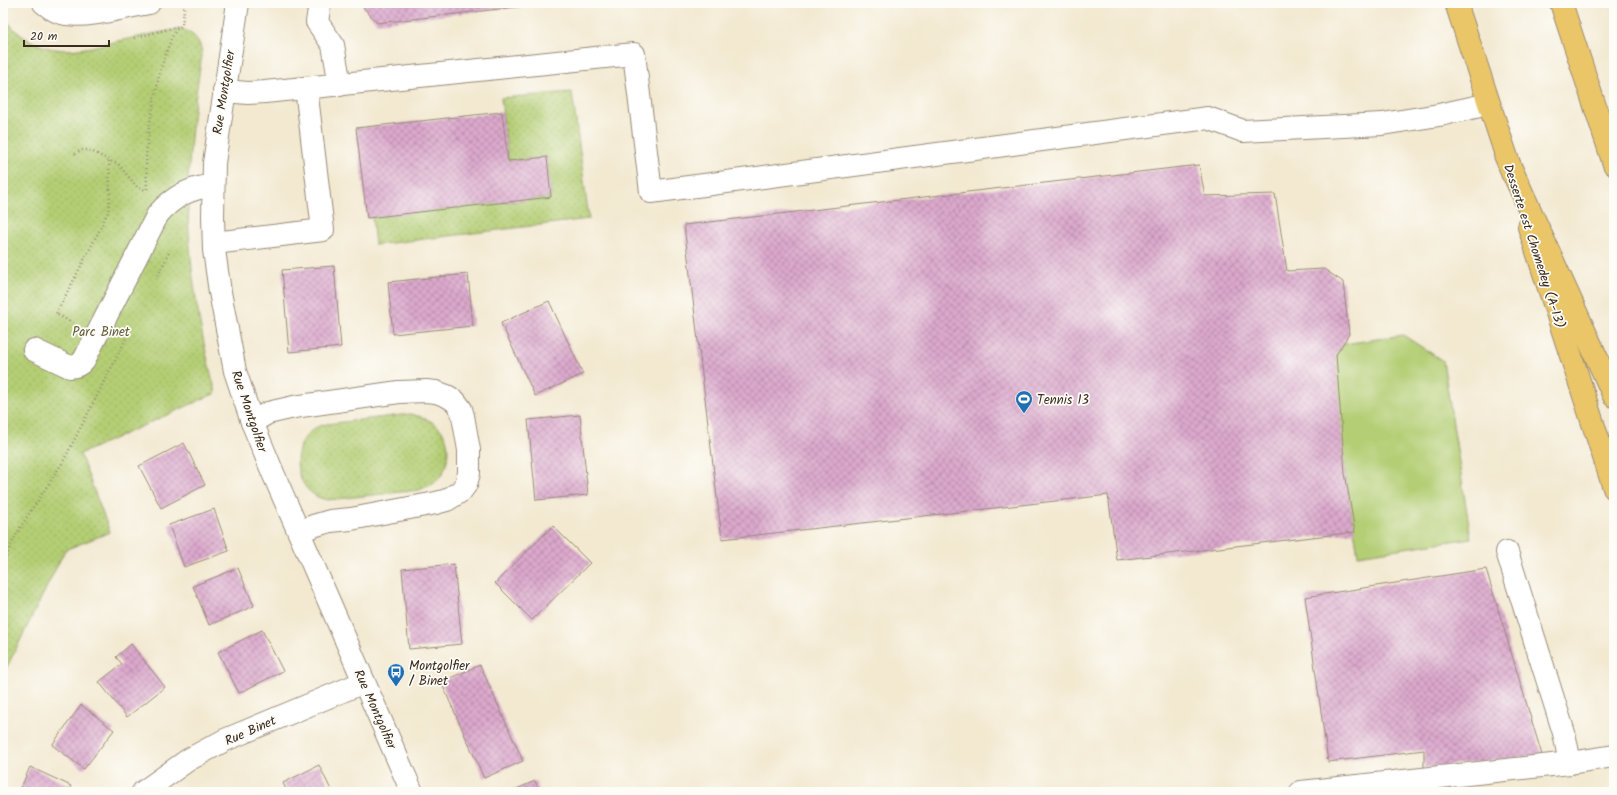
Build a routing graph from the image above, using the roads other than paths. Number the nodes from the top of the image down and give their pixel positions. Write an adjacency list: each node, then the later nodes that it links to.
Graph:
1 (44, 3): 2 (street)
2 (149, 3)
3 (238, 3): 9 (street, Rue Montgolfier)
4 (320, 3): 7 (street)
5 (1456, 3): 10 (main road, Desserte est Chomedey (A-13))
6 (1561, 3): 12 (main road)
7 (340, 85): 8 (street); 10 (street)
8 (306, 88): 9 (street); 14 (street)
9 (224, 91): 13 (street, Rue Montgolfier)
10 (1489, 104): 11 (main road, Desserte est Chomedey (A-13))
11 (1506, 154): 16 (main road); 18 (main road, Desserte est Chomedey (A-13))
12 (1614, 164)
13 (213, 186): 14 (street, Rue Montgolfier); 15 (street)
14 (214, 243): 17 (street, Rue Montgolfier)
15 (34, 350)
16 (1614, 396)
17 (252, 422): 19 (street, Rue Montgolfier); 19 (street)
18 (1614, 488)
19 (299, 532): 21 (street, Rue Montgolfier)
20 (1507, 552): 23 (street)
21 (364, 682): 24 (street, Rue Binet); 25 (street, Rue Montgolfier)
22 (1614, 756): 23 (street)
23 (1570, 763): 26 (street)
24 (143, 792)
25 (412, 792)
26 (1301, 792)

